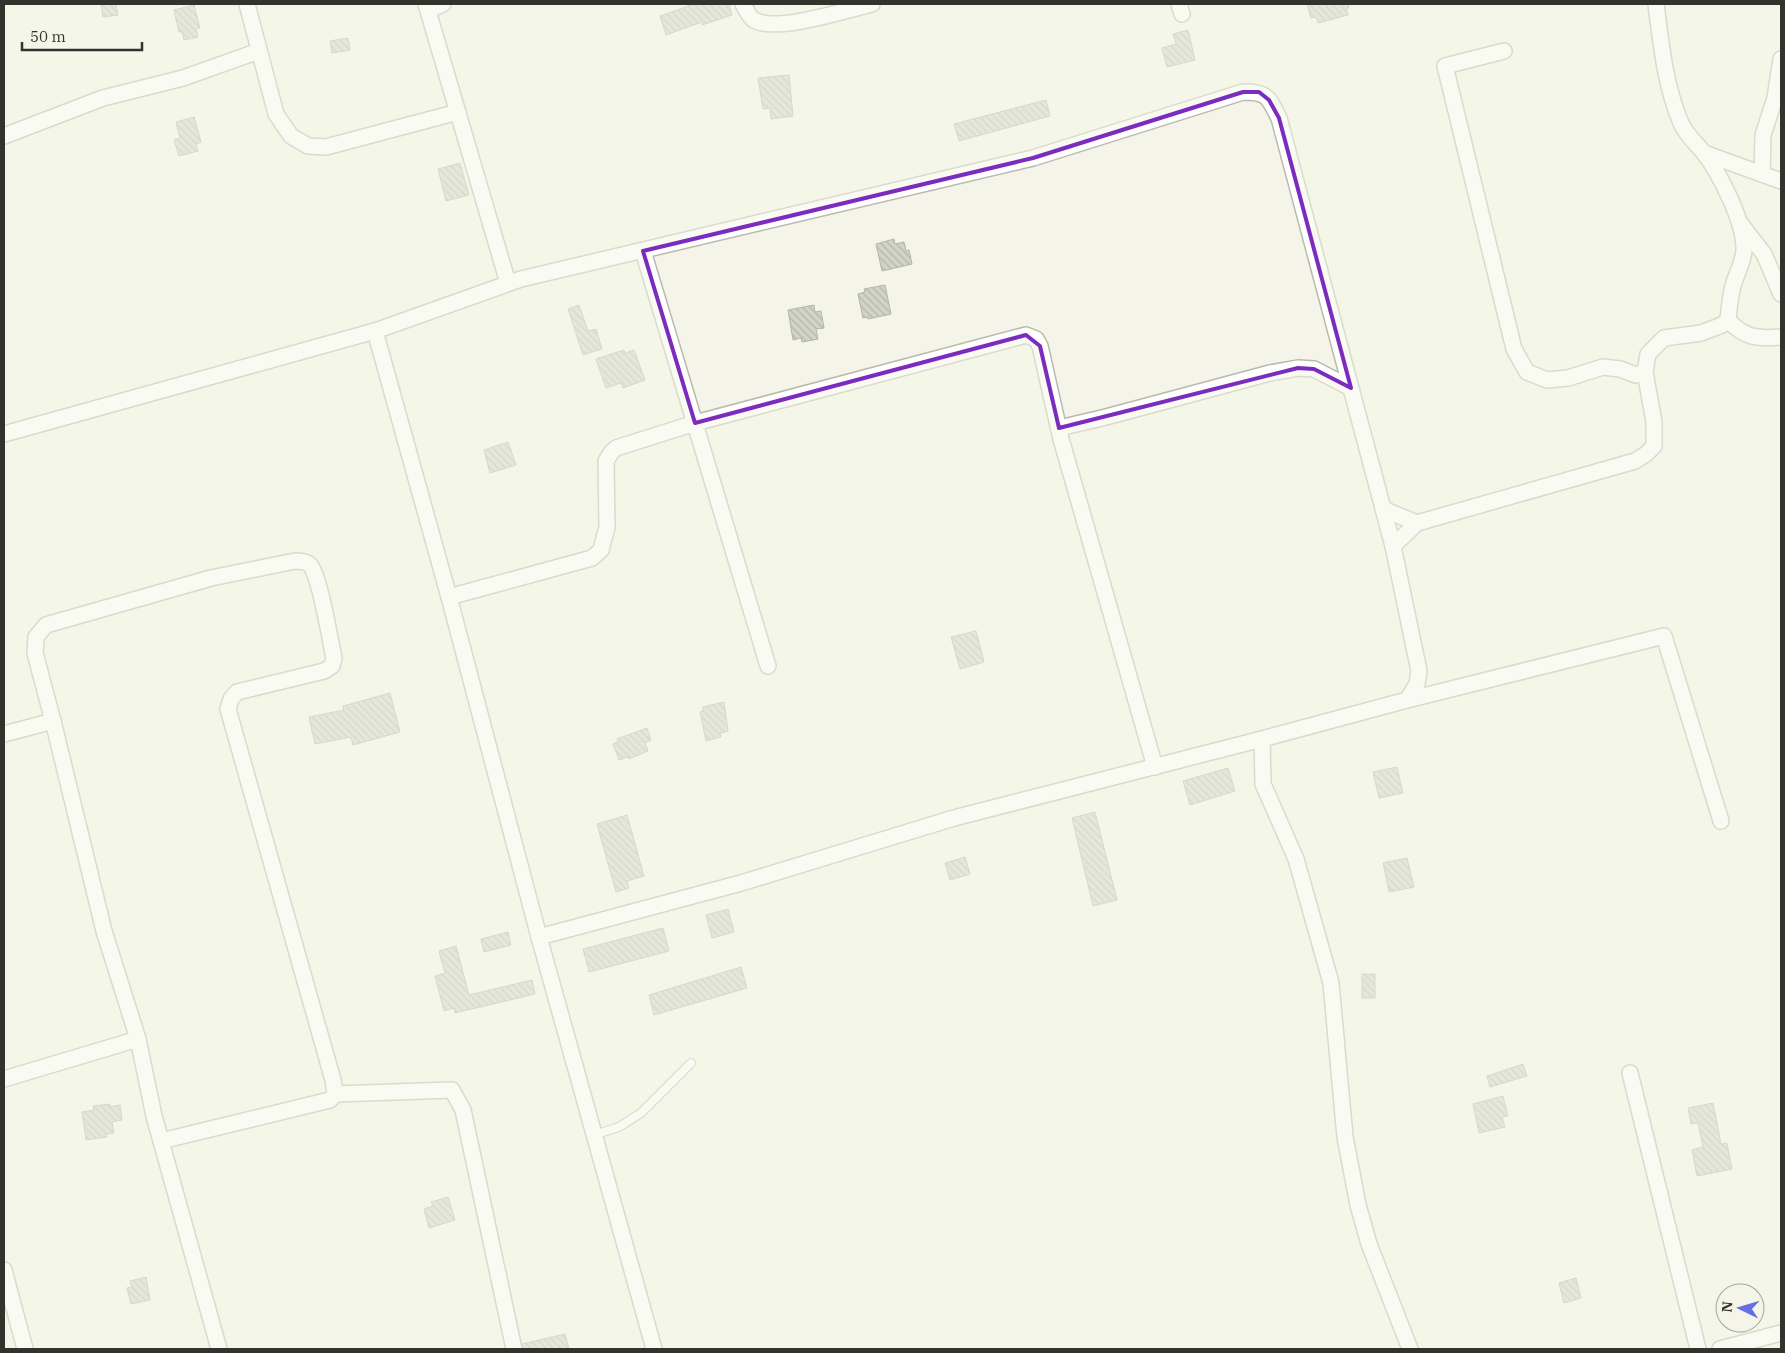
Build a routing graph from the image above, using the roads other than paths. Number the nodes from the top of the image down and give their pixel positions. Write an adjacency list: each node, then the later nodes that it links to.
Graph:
1 (247, 4): 7 (street)
2 (443, 4): 6 (street)
3 (743, 4): 4 (street)
4 (872, 4)
5 (1656, 4): 12 (street)
6 (427, 7): 10 (street)
7 (259, 51): 10 (street); 11 (street)
8 (1504, 51): 22 (street)
9 (1781, 59): 13 (street)
10 (458, 112): 17 (street)
11 (4, 136)
12 (1704, 153): 13 (street); 15 (street)
13 (1762, 174): 14 (street)
14 (1781, 181)
15 (1740, 223): 18 (street); 19 (street)
16 (643, 250): 17 (street); 23 (street); 24 (street)
17 (508, 284): 20 (street)
18 (1781, 294)
19 (1728, 320): 21 (street); 22 (street)
20 (375, 331): 26 (street); 30 (street)
21 (1781, 337)
22 (1645, 372): 28 (street)
23 (1351, 388): 25 (street); 27 (street)
24 (695, 423): 25 (street); 30 (street); 31 (street)
25 (1058, 428): 36 (street)
26 (4, 434)
27 (1383, 509): 28 (street); 29 (street)
28 (1418, 523): 29 (street)
29 (1393, 546): 32 (street)
30 (449, 597): 38 (street)
31 (768, 666)
32 (1407, 700): 35 (street); 37 (street)
33 (53, 721): 34 (street); 39 (street); 43 (street)
34 (4, 734)
35 (1262, 738): 36 (street); 52 (street)
36 (1155, 767): 38 (street)
37 (1721, 821)
38 (539, 937): 44 (street)
39 (138, 1039): 42 (street); 45 (street)
40 (691, 1063): 44 (lane)
41 (1630, 1073): 53 (street)
42 (4, 1079)
43 (335, 1094): 45 (street); 50 (street)
44 (594, 1135): 51 (street)
45 (161, 1141): 49 (street)
46 (4, 1270): 48 (street)
47 (1781, 1333): 54 (street)
48 (25, 1349)
49 (219, 1349)
50 (514, 1349)
51 (654, 1349)
52 (1410, 1349)
53 (1698, 1349)
54 (1720, 1349)

